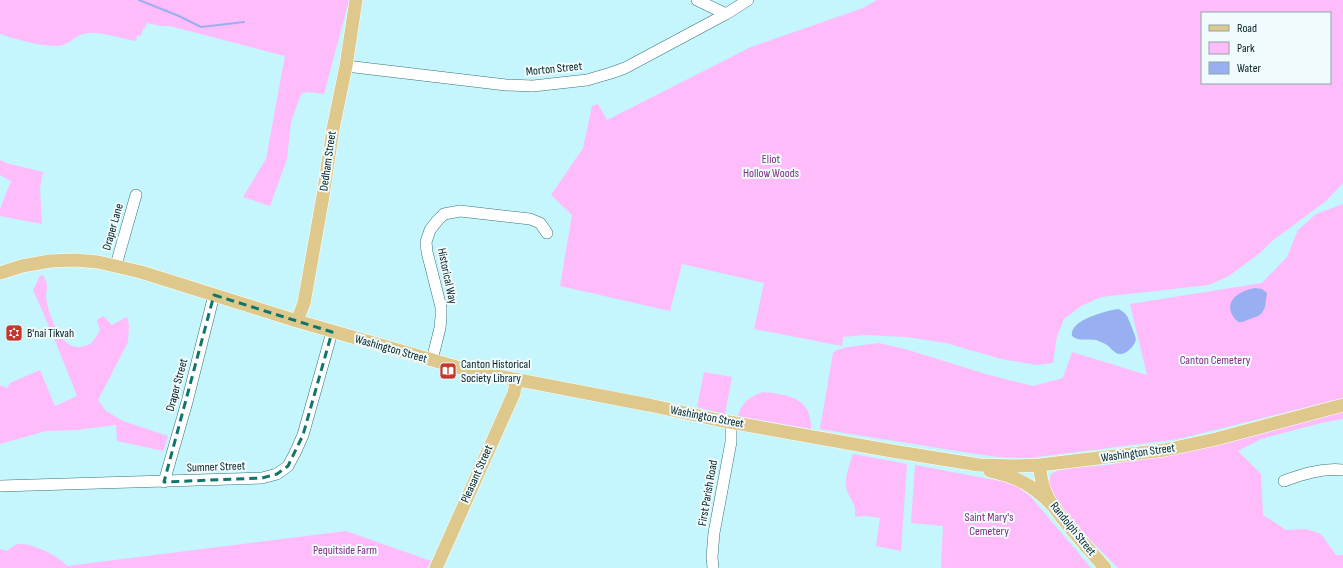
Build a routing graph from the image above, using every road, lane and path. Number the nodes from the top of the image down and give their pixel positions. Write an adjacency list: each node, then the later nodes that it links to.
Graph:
1 (356, 0): 5 (main road, Dedham Street)
2 (697, 0): 4 (street)
3 (748, 0): 4 (street, Morton Street)
4 (726, 14): 5 (street, Morton Street)
5 (346, 66): 11 (main road, Dedham Street)
6 (136, 195): 8 (street, Draper Lane)
7 (547, 233): 13 (street, Historical Way)
8 (116, 265): 9 (main road, Washington Street); 10 (main road, Washington Street)
9 (0, 273)
10 (214, 295): 11 (main road, Washington Street); 20 (street, Draper Street)
11 (297, 321): 12 (main road, Washington Street)
12 (332, 332): 13 (main road, Washington Street); 20 (street, Sumner Street)
13 (432, 360): 14 (main road, Washington Street)
14 (517, 379): 16 (main road, Washington Street); 25 (main road, Pleasant Street)
15 (1343, 405): 18 (main road, Washington Street)
16 (731, 422): 17 (main road, Washington Street); 26 (street, First Parish Road)
17 (929, 456): 18 (main road, Washington Street); 23 (main road, Washington Street)
18 (1035, 465): 23 (main road, Randolph Street); 24 (main road, Randolph Street)
19 (1343, 470): 21 (street)
20 (164, 482): 22 (street, Sumner Street)
21 (1284, 482)
22 (0, 486)
23 (1040, 494): 24 (main road, Washington Street)
24 (1052, 505): 27 (main road, Randolph Street)
25 (436, 568)
26 (712, 568)
27 (1105, 568)

